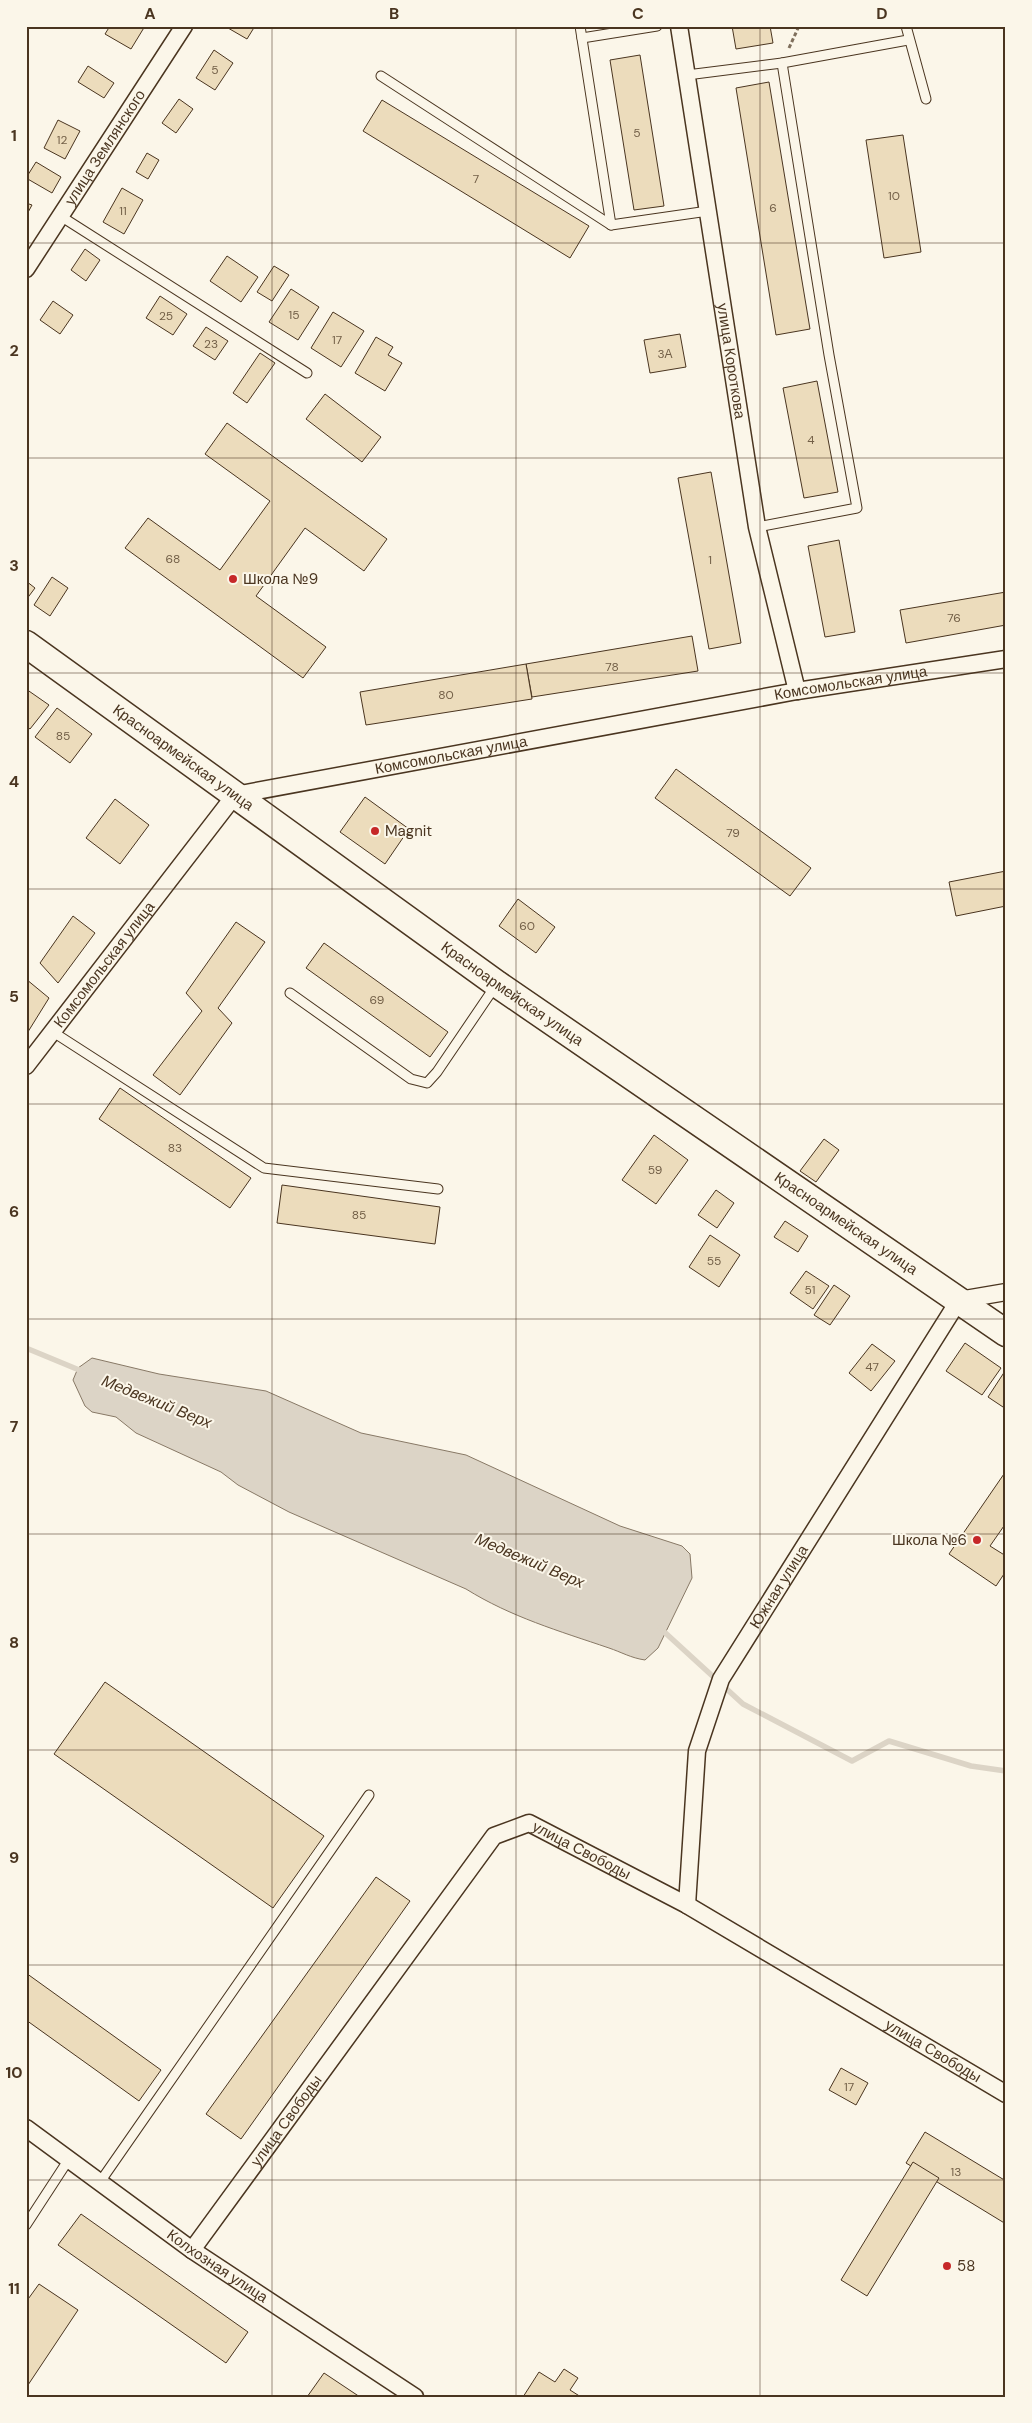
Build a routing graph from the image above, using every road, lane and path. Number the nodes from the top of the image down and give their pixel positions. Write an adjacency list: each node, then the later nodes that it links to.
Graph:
1 (184, 26): 14 (street, улица Землянского)
2 (580, 26): 7 (lane)
3 (657, 26): 7 (lane)
4 (679, 26): 10 (street, улица Короткова)
5 (799, 26): 9 (path)
6 (906, 26): 8 (lane)
7 (582, 38): 15 (lane)
8 (908, 40): 9 (lane); 12 (lane)
9 (782, 63): 10 (lane); 18 (lane)
10 (687, 75): 13 (street, улица Короткова)
11 (381, 76): 15 (lane)
12 (926, 99)
13 (708, 211): 15 (lane); 18 (street, улица Короткова)
14 (62, 216): 16 (street, улица Землянского); 17 (lane)
15 (611, 225)
16 (26, 269)
17 (307, 373)
18 (757, 527): 21 (street, улица Короткова)
19 (26, 644): 22 (main road, Красноармейская улица)
20 (1006, 659): 21 (street, Комсомольская улица)
21 (797, 691): 22 (street, Комсомольская улица)
22 (235, 795): 23 (main road, Красноармейская улица); 25 (street, Комсомольская улица)
23 (497, 984): 24 (lane); 29 (main road, Красноармейская улица)
24 (290, 993)
25 (53, 1032): 26 (street, Комсомольская улица); 27 (lane)
26 (26, 1066)
27 (438, 1189)
28 (1006, 1292): 29 (street)
29 (959, 1300): 30 (main road, Красноармейская улица); 32 (street, Южная улица)
30 (1006, 1333)
31 (369, 1796): 36 (lane)
32 (687, 1906): 33 (street, улица Свободы); 38 (street, улица Свободы)
33 (1006, 2094)
34 (26, 2128): 35 (street, Колхозная улица)
35 (69, 2159): 36 (street, Колхозная улица); 37 (lane)
36 (100, 2182): 38 (street, Колхозная улица)
37 (26, 2225)
38 (192, 2250): 39 (street, Колхозная улица)
39 (415, 2397)

